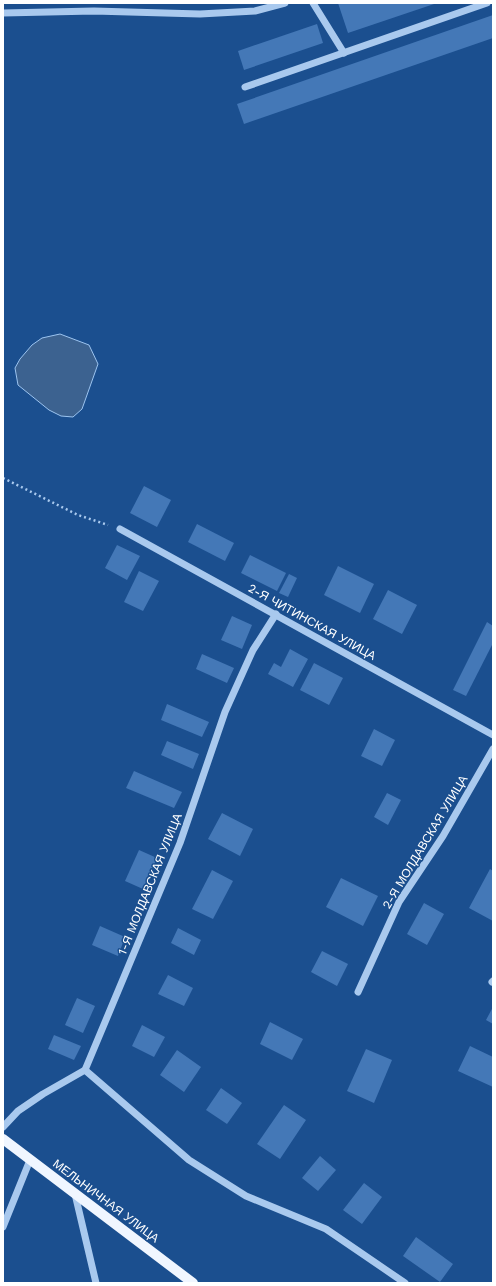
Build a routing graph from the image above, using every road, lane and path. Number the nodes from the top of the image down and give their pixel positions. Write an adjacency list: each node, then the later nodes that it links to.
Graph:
1 (285, 3): 4 (street)
2 (313, 3): 5 (street)
3 (487, 3): 5 (street)
4 (3, 13)
5 (344, 53): 6 (street)
6 (245, 87)
7 (3, 478): 8 (path)
8 (120, 529): 9 (street, 2-Я ЧИТИНСКАЯ УЛИЦА)
9 (276, 614): 10 (street, 2-Я ЧИТИНСКАЯ УЛИЦА); 13 (street, 1-Я МОЛДАВСКАЯ УЛИЦА)
10 (493, 734)
11 (493, 749): 12 (street, 2-Я МОЛДАВСКАЯ УЛИЦА)
12 (358, 992)
13 (85, 1070): 14 (street); 21 (street)
14 (3, 1127)
15 (3, 1139): 16 (main road, МЕЛЬНИЧНАЯ УЛИЦА)
16 (30, 1160): 17 (main road, МЕЛЬНИЧНАЯ УЛИЦА); 18 (street)
17 (75, 1194): 19 (street); 20 (main road, МЕЛЬНИЧНАЯ УЛИЦА)
18 (3, 1226)
19 (96, 1283)
20 (193, 1283)
21 (405, 1283)

